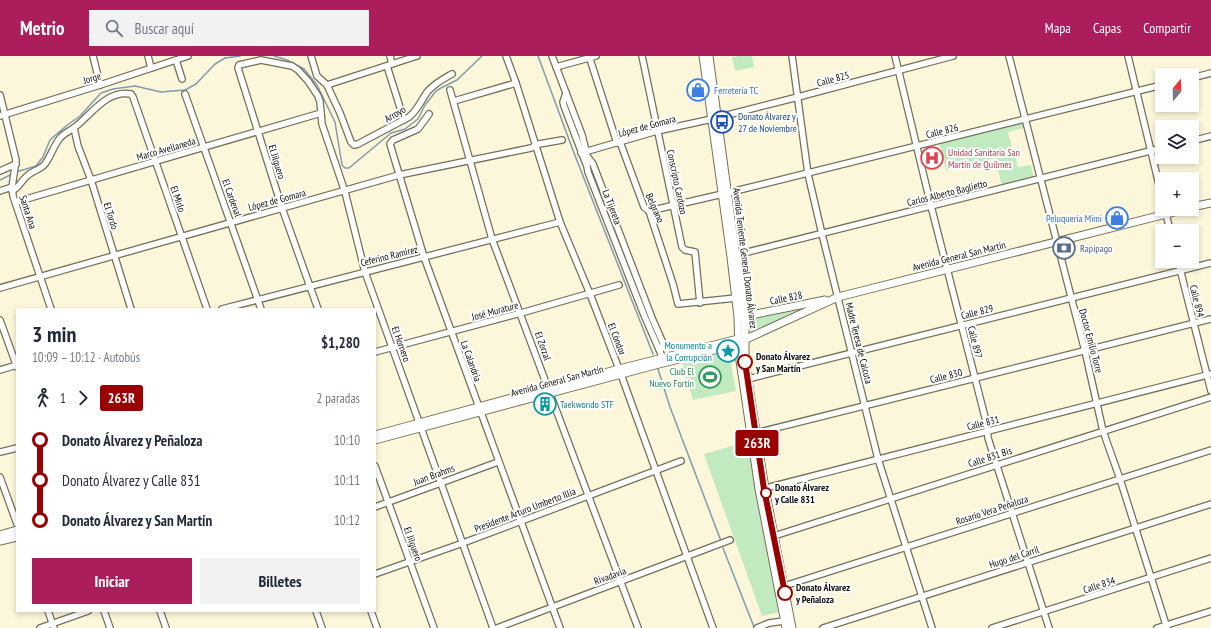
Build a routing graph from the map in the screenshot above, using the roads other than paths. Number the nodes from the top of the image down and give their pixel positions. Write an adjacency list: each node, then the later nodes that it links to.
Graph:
1 (93, 56): 30 (street)
2 (148, 56): 22 (street)
3 (186, 56): 18 (street, Jorge)
4 (311, 56): 29 (street)
5 (390, 56): 19 (street)
6 (417, 56): 19 (street)
7 (506, 56): 28 (street, El Cóndor)
8 (552, 56): 21 (street)
9 (592, 56): 21 (street); 50 (street, Belgrano)
10 (642, 56): 46 (street, Conscripto Cardozo)
11 (703, 56): 41 (main road, Avenida Teniente General Donato Álvarez)
12 (709, 56): 41 (main road, Avenida Teniente General Donato Álvarez)
13 (792, 56): 36 (street, Madre Teresa de Calcuta)
14 (895, 56): 23 (street, Calle 897)
15 (953, 56): 23 (street, Calle 825)
16 (1009, 56): 42 (street, Doctor Emilio Torre)
17 (1128, 56): 33 (street)
18 (176, 60): 22 (street, Jorge); 27 (street)
19 (389, 65): 29 (street); 43 (street)
20 (295, 67): 38 (street, El Hornero); 45 (street, El Jilguero)
21 (556, 67): 56 (street)
22 (151, 68): 30 (street, Jorge)
23 (898, 71): 36 (street, Calle 825); 52 (street, Calle 897)
24 (1211, 73): 26 (street)
25 (452, 74): 43 (street, Arroyo)
26 (1199, 76)
27 (182, 79)
28 (516, 83): 37 (street); 51 (street, El Cóndor)
29 (327, 85): 43 (street, Arroyo)
30 (100, 86): 40 (street, Jorge)
31 (1155, 87): 33 (street, Calle 826)
32 (450, 90): 37 (street, El Zorzal)
33 (1136, 92): 42 (street, Calle 826); 55 (street)
34 (185, 94): 53 (street, El Cardenal)
35 (0, 95): 40 (street, Santa Ana)
36 (798, 97): 41 (street, Calle 825); 62 (street, Madre Teresa de Calcuta)
37 (454, 101): 57 (street, El Zorzal)
38 (321, 113): 45 (street, Marco Avellaneda); 68 (street, El Hornero)
39 (429, 114): 63 (street, La Calandria)
40 (2, 115): 59 (street, Santa Ana)
41 (714, 118): 46 (street, López de Gomara); 69 (main road, Avenida Teniente General Donato Álvarez)
42 (1026, 119): 52 (street, Calle 826); 64 (street, Doctor Emilio Torre)
43 (404, 120)
44 (74, 128): 58 (street, El Mirlo); 65 (street, El Tordo); 66 (street)
45 (258, 131): 53 (street, Marco Avellaneda); 75 (street, El Jilguero)
46 (657, 131): 50 (street, López de Gomara); 72 (street, Conscripto Cardozo)
47 (1211, 136): 48 (street)
48 (1199, 139)
49 (562, 140): 51 (street, López de Gomara)
50 (619, 142): 56 (street, López de Gomara); 76 (street, Belgrano)
51 (536, 146): 57 (street, López de Gomara); 79 (street, El Cóndor)
52 (917, 146): 62 (street, Calle 826); 73 (street, Calle 897)
53 (204, 147): 58 (street, Marco Avellaneda); 78 (street, El Cardenal)
54 (1155, 150): 55 (street, Carlos Alberto Baglietto)
55 (1150, 151): 61 (street); 64 (street, Carlos Alberto Baglietto)
56 (585, 153): 88 (street); 90 (street, La Tijereta)
57 (470, 160): 63 (street, López de Gomara); 82 (street, El Zorzal)
58 (155, 161): 65 (street, Marco Avellaneda); 81 (street, El Mirlo)
59 (16, 165): 60 (street); 66 (street, Santa Ana)
60 (0, 171)
61 (1155, 172)
62 (808, 173): 69 (street, Calle 826); 80 (street, Madre Teresa de Calcuta)
63 (399, 176): 68 (street, López de Gomara); 86 (street, La Calandria)
64 (1041, 178): 73 (street, Carlos Alberto Baglietto); 83 (street, Doctor Emilio Torre)
65 (90, 180): 70 (street, Marco Avellaneda); 84 (street, El Tordo)
66 (12, 189): 67 (street); 70 (street, Santa Ana)
67 (0, 191)
68 (344, 192): 75 (street, López de Gomara); 93 (street, El Hornero)
69 (724, 194): 72 (street); 85 (main road, Avenida Teniente General Donato Álvarez); 100 (main road, Avenida Teniente General Donato Álvarez)
70 (16, 202): 94 (street, Santa Ana)
71 (1211, 203): 74 (main road)
72 (674, 206): 76 (street); 103 (street, Conscripto Cardozo)
73 (931, 206): 80 (street, Carlos Alberto Baglietto); 91 (street, Calle 897)
74 (1199, 206)
75 (282, 208): 78 (street, López de Gomara); 96 (street, El Jilguero)
76 (649, 211): 103 (street, Belgrano)
77 (1155, 214): 83 (main road, Avenida General San Martín)
78 (231, 222): 81 (street, López de Gomara); 102 (street, El Cardenal)
79 (560, 222): 82 (street, Ceferino Ramírez); 98 (street, El Cóndor)
80 (822, 234): 85 (street, Carlos Alberto Baglietto); 99 (street, Madre Teresa de Calcuta)
81 (182, 237): 84 (street, López de Gomara); 106 (street, El Mirlo)
82 (492, 239): 86 (street, Ceferino Ramírez); 111 (street, El Zorzal)
83 (1057, 241): 91 (main road, Avenida General San Martín); 101 (street, Doctor Emilio Torre)
84 (114, 255): 94 (street, López de Gomara); 105 (street, El Tordo)
85 (736, 255): 113 (main road, Avenida Teniente General Donato Álvarez)
86 (424, 257): 93 (street, Ceferino Ramírez); 118 (street, La Calandria)
87 (1211, 263): 92 (street, Calle 829)
88 (632, 267): 90 (street); 110 (street)
89 (1179, 268): 92 (street, Calle 894)
90 (626, 269): 112 (street, La Tijereta)
91 (948, 269): 99 (main road, Avenida General San Martín); 117 (street, Calle 897)
92 (1180, 271): 101 (street, Calle 829); 116 (street, Calle 894)
93 (365, 272): 96 (street, Ceferino Ramírez); 120 (street, El Hornero)
94 (40, 277): 97 (street, López de Gomara); 104 (street, Santa Ana)
95 (619, 285): 98 (street, José Murature)
96 (309, 286): 102 (street, Ceferino Ramírez); 109 (street, El Jilguero)
97 (0, 288)
98 (590, 294): 111 (street, José Murature); 128 (street, El Cóndor)
99 (838, 297): 113 (main road, Calle 828); 119 (main road, Avenida General San Martín); 123 (street, Madre Teresa de Calcuta)
100 (736, 298): 103 (street); 113 (main road, Avenida Teniente General Donato Álvarez)
101 (1071, 298): 117 (street, Calle 829); 121 (street, Doctor Emilio Torre)
102 (258, 300): 107 (street, Ceferino Ramírez); 108 (street, El Cardenal)
103 (700, 303)
104 (51, 308)
105 (131, 308)
106 (207, 308)
107 (226, 308)
108 (261, 308)
109 (318, 308)
110 (649, 312): 112 (street); 124 (street)
111 (521, 313): 118 (street, José Murature); 132 (street, El Zorzal)
112 (645, 317): 124 (street, La Tijereta)
113 (741, 317): 119 (main road, Avenida Teniente General Donato Álvarez)
114 (1211, 319): 116 (street, Calle 830)
115 (0, 320): 125 (street)
116 (1193, 323): 121 (street, Calle 830); 129 (street, Calle 894)
117 (962, 325): 123 (street, Calle 829); 130 (street, Calle 897)
118 (451, 332): 120 (street, José Murature); 137 (street, La Calandria)
119 (740, 341): 124 (main road, Avenida General San Martín); 131 (main road, Avenida Teniente General Donato Álvarez); 156 (main road, Avenida Teniente General Donato Álvarez)
120 (392, 347): 122 (street, José Murature); 138 (street, El Hornero)
121 (1085, 351): 130 (street, Calle 830); 135 (street, Doctor Emilio Torre)
122 (376, 352)
123 (852, 353): 131 (street, Calle 829); 136 (street, Madre Teresa de Calcuta)
124 (662, 357): 128 (main road, Avenida General San Martín)
125 (16, 363)
126 (16, 366): 127 (street)
127 (0, 370)
128 (620, 371): 132 (main road, Avenida General San Martín); 152 (street, El Cóndor)
129 (1209, 375): 133 (street, Calle 894); 135 (street, Calle 831)
130 (975, 378): 136 (street, Calle 830); 140 (street, Calle 897)
131 (748, 379): 141 (main road, Avenida Teniente General Donato Álvarez)
132 (549, 391): 137 (main road, Avenida General San Martín); 157 (street, El Zorzal)
133 (1211, 391)
134 (1211, 397): 139 (street, Calle 831 Bis)
135 (1097, 403): 139 (street, Doctor Emilio Torre); 140 (street, Calle 831)
136 (865, 406): 141 (street, Calle 830); 147 (street, Madre Teresa de Calcuta)
137 (479, 410): 138 (main road, Avenida General San Martín); 149 (street, La Calandria)
138 (420, 426): 142 (main road, Avenida General San Martín); 143 (main road, Avenida General San Martín); 155 (street, El Hornero)
139 (1104, 431): 150 (street, Calle 831 Bis); 154 (street, Doctor Emilio Torre)
140 (987, 432): 147 (street, Calle 831); 150 (street, Calle 897)
141 (756, 433): 156 (main road, Avenida Teniente General Donato Álvarez)
142 (376, 435)
143 (376, 440)
144 (16, 448): 146 (street)
145 (1211, 450): 154 (street, Rosario Vera Peñaloza)
146 (0, 452)
147 (878, 459): 156 (street, Calle 831); 158 (street, Madre Teresa de Calcuta)
148 (681, 461): 152 (street, Presidente Arturo Umberto Illia)
149 (498, 462): 155 (street, Juan Brahms); 164 (street, La Calandria)
150 (997, 464): 158 (street, Calle 831 Bis); 162 (street, Calle 897)
151 (376, 469): 159 (street, El Jilguero)
152 (655, 471): 157 (street, Presidente Arturo Umberto Illia); 174 (street, El Cóndor)
153 (0, 477): 163 (street)
154 (1120, 479): 162 (street, Rosario Vera Peñaloza); 165 (street, Doctor Emilio Torre)
155 (440, 482): 159 (street, Juan Brahms); 172 (street, El Hornero)
156 (762, 489): 168 (main road, Avenida Teniente General Donato Álvarez); 181 (main road, Avenida Teniente General Donato Álvarez)
157 (588, 496): 164 (street, Presidente Arturo Umberto Illia); 180 (street, El Zorzal)
158 (890, 498): 168 (street, Calle 831 Bis); 173 (street, Madre Teresa de Calcuta)
159 (388, 502): 161 (street, Juan Brahms); 176 (street, El Jilguero)
160 (1211, 504): 165 (street, Hugo del Carril)
161 (376, 506)
162 (1013, 513): 173 (street, Rosario Vera Peñaloza); 177 (street, Calle 897)
163 (16, 521)
164 (520, 521): 172 (street, Presidente Arturo Umberto Illia); 183 (street, La Calandria)
165 (1136, 528): 177 (street, Hugo del Carril); 179 (street, Doctor Emilio Torre)
166 (16, 530): 167 (main road)
167 (0, 534)
168 (774, 536): 181 (main road, Avenida Teniente General Donato Álvarez)
169 (16, 537): 171 (main road)
170 (730, 540): 174 (street, Rivadavia)
171 (0, 541)
172 (462, 543): 176 (street, Presidente Arturo Umberto Illia); 201 (street, El Hornero)
173 (905, 548): 181 (street, Rosario Vera Peñaloza); 182 (street, Madre Teresa de Calcuta)
174 (687, 558): 180 (street, Rivadavia); 205 (street, El Cóndor)
175 (1211, 558): 179 (street, Calle 834)
176 (410, 561): 178 (street, Presidente Arturo Umberto Illia); 200 (street, El Jilguero)
177 (1028, 562): 182 (street, Hugo del Carril); 184 (street, Calle 897)
178 (376, 574)
179 (1151, 577): 184 (street, Calle 834); 194 (street, Doctor Emilio Torre)
180 (620, 582): 183 (street, Rivadavia); 204 (street, El Zorzal)
181 (781, 587): 192 (main road, Avenida Teniente General Donato Álvarez); 207 (main road, Avenida Teniente General Donato Álvarez)
182 (922, 596): 208 (street, Hugo del Carril); 209 (street, Madre Teresa de Calcuta)
183 (552, 607): 202 (street, Rivadavia); 203 (street, La Calandria)
184 (1044, 611): 210 (street, Calle 834); 211 (street, Calle 897)
185 (1211, 611): 194 (street)
186 (48, 612): 193 (street)
187 (86, 612): 193 (street)
188 (104, 612): 196 (street)
189 (160, 612): 197 (street)
190 (316, 612): 198 (street)
191 (371, 612): 199 (street)
192 (785, 624): 206 (street)
193 (54, 626): 195 (street)
194 (1167, 627): 212 (street)
195 (40, 628)
196 (110, 628)
197 (166, 628)
198 (322, 628)
199 (378, 628)
200 (434, 628)
201 (493, 628)
202 (497, 628)
203 (560, 628)
204 (638, 628)
205 (713, 628)
206 (757, 628)
207 (792, 628)
208 (823, 628)
209 (932, 628)
210 (992, 628)
211 (1049, 628)
212 (1158, 628)

